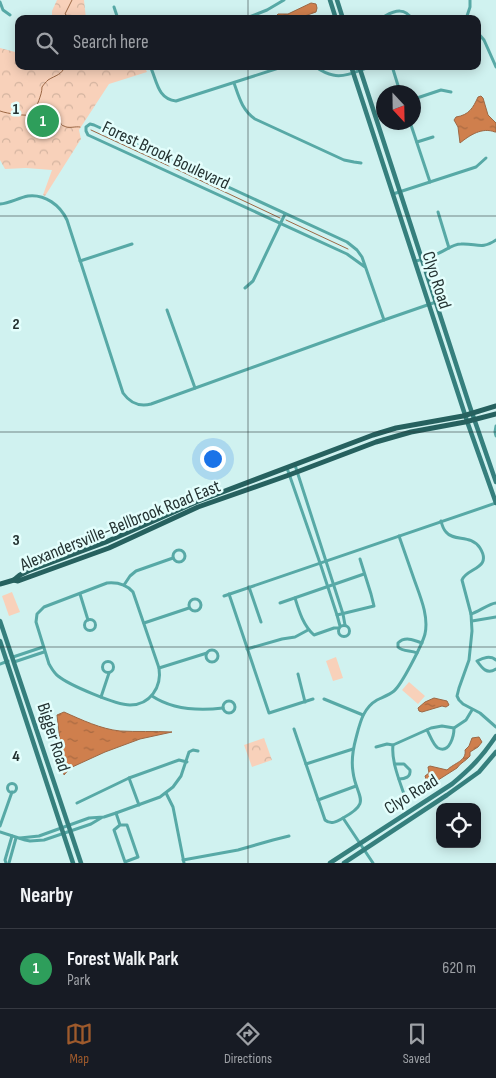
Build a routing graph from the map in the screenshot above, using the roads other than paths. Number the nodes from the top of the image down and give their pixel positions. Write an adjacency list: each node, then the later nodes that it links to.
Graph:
1 (284, 0): 9 (street)
2 (330, 0): 10 (street)
3 (337, 0): 11 (street)
4 (470, 0): 14 (street)
5 (0, 2): 7 (street)
6 (114, 7): 8 (street)
7 (10, 15)
8 (117, 15)
9 (254, 15)
10 (335, 15)
11 (342, 15)
12 (387, 15): 13 (street)
13 (410, 15)
14 (467, 15)
15 (481, 37): 16 (street)
16 (496, 67)
17 (152, 70): 24 (street)
18 (273, 70): 24 (street)
19 (321, 70): 23 (street)
20 (356, 70): 23 (street)
21 (361, 70): 34 (street, Clyo Road)
22 (393, 70): 25 (street)
23 (353, 72): 35 (street, Clyo Road)
24 (234, 83): 32 (street)
25 (398, 85)
26 (451, 92): 27 (street)
27 (421, 97)
28 (412, 130): 30 (street)
29 (433, 137): 30 (street)
30 (416, 142): 33 (street)
31 (486, 158): 33 (street)
32 (361, 162)
33 (430, 182): 34 (street)
34 (400, 192): 35 (street); 43 (street, Clyo Road)
35 (394, 194): 45 (street, Clyo Road)
36 (0, 204): 44 (street)
37 (438, 212): 42 (street)
38 (285, 214): 39 (street); 39 (street, Forest Brook Boulevard); 46 (street, Forest Brook Boulevard)
39 (280, 223): 46 (street, Forest Brook Boulevard); 47 (street)
40 (496, 240): 42 (street)
41 (132, 244): 44 (street)
42 (449, 248): 43 (street)
43 (422, 259): 45 (street); 48 (street, Clyo Road)
44 (80, 261): 52 (street)
45 (416, 261): 49 (street, Clyo Road)
46 (365, 267): 51 (street, Forest Brook Boulevard)
47 (245, 288)
48 (437, 302): 49 (street); 54 (street, Clyo Road)
49 (430, 304): 51 (street); 56 (street, Clyo Road)
50 (167, 310): 52 (street)
51 (384, 320): 52 (street)
52 (196, 388)
53 (496, 406): 54 (main road, Alexandersville-Bellbrook Road East)
54 (472, 413): 56 (main road, Alexandersville-Bellbrook Road East); 57 (street, Clyo Road)
55 (496, 414): 57 (main road, Alexandersville-Bellbrook Road East)
56 (466, 415): 58 (street, Clyo Road); 61 (main road, Alexandersville-Bellbrook Road East)
57 (474, 420): 58 (main road, Alexandersville-Bellbrook Road East); 65 (street, Clyo Road)
58 (468, 421): 63 (main road, Alexandersville-Bellbrook Road East); 66 (street, Clyo Road)
59 (496, 426): 60 (street)
60 (496, 436)
61 (295, 465): 62 (main road, Alexandersville-Bellbrook Road East); 63 (street)
62 (287, 468): 64 (street); 67 (main road, Alexandersville-Bellbrook Road East)
63 (297, 472): 64 (main road, Alexandersville-Bellbrook Road East); 74 (street)
64 (289, 475): 67 (main road, Alexandersville-Bellbrook Road East); 75 (street)
65 (496, 482)
66 (496, 503): 68 (street)
67 (197, 505): 69 (main road, Alexandersville-Bellbrook Road East); 71 (main road, Alexandersville-Bellbrook Road East)
68 (441, 521): 70 (street); 89 (street)
69 (125, 533): 71 (main road); 77 (main road, Alexandersville-Bellbrook Road East)
70 (399, 536): 74 (street); 101 (street)
71 (127, 539): 77 (main road, Alexandersville-Bellbrook Road East)
72 (173, 558): 79 (street)
73 (360, 559): 76 (street)
74 (326, 561): 75 (street); 80 (street)
75 (320, 563): 81 (street); 82 (street)
76 (364, 574): 80 (street); 88 (street)
77 (14, 580): 78 (main road)
78 (0, 584)
79 (124, 585): 83 (street); 96 (street)
80 (333, 585): 82 (street); 88 (street)
81 (249, 587): 95 (street); 103 (street)
82 (327, 587): 84 (street); 90 (street)
83 (80, 594): 92 (street); 102 (street)
84 (295, 598): 85 (street); 99 (street)
85 (280, 603)
86 (496, 603): 89 (street)
87 (189, 608): 96 (street)
88 (343, 614): 90 (street); 97 (street)
89 (471, 614): 94 (street)
90 (337, 615): 98 (street)
91 (496, 617): 94 (street)
92 (88, 620)
93 (0, 621): 107 (street, Bigger Road)
94 (472, 621): 108 (street)
95 (261, 622)
96 (144, 623): 113 (street)
97 (345, 625): 98 (street); 98 (street)
98 (339, 627): 99 (street)
99 (308, 630): 103 (street)
100 (0, 641): 111 (street, Bigger Road)
101 (422, 643): 106 (street); 106 (street)
102 (43, 647): 104 (street); 107 (street)
103 (247, 649): 121 (street)
104 (44, 652): 107 (street); 118 (street)
105 (207, 653): 105 (street); 113 (street)
106 (417, 653): 124 (street)
107 (14, 659): 111 (street); 151 (street, Bigger Road)
108 (469, 660): 110 (street); 123 (street)
109 (496, 660): 110 (street)
110 (477, 661): 114 (street)
111 (7, 662): 112 (street); 152 (street, Bigger Road)
112 (0, 664)
113 (159, 668): 117 (street)
114 (496, 669)
115 (109, 672): 118 (street)
116 (298, 674): 121 (street)
117 (152, 696): 118 (street); 122 (street)
118 (101, 697)
119 (313, 699): 121 (street)
120 (324, 700): 124 (street)
121 (305, 702)
122 (223, 708): 122 (street)
123 (472, 710): 125 (street); 126 (street)
124 (363, 715): 132 (street)
125 (496, 727)
126 (454, 728): 128 (street); 128 (street)
127 (294, 729): 136 (street)
128 (426, 730): 130 (street)
129 (496, 736): 156 (street, Clyo Road)
130 (393, 745): 131 (street); 137 (street)
131 (376, 747)
132 (353, 749): 136 (street); 140 (street)
133 (198, 750): 135 (street)
134 (496, 752): 157 (street, Clyo Road)
135 (187, 762): 138 (street); 142 (street)
136 (306, 764): 144 (street)
137 (395, 764): 139 (street); 139 (street)
138 (129, 778): 145 (street); 146 (street)
139 (399, 779): 143 (street)
140 (356, 786): 144 (street); 148 (street)
141 (12, 792): 150 (street)
142 (166, 793): 146 (street); 158 (street)
143 (405, 797)
144 (318, 800): 148 (street)
145 (78, 803)
146 (139, 805): 147 (street)
147 (116, 814): 149 (street); 151 (street)
148 (344, 818): 156 (street)
149 (120, 825): 149 (street)
150 (0, 826)
151 (69, 828): 152 (street); 161 (street, Bigger Road)
152 (63, 830): 155 (street); 160 (street, Bigger Road)
153 (0, 832): 155 (street)
154 (288, 836): 158 (street)
155 (16, 837): 159 (street)
156 (360, 843): 157 (street); 162 (street, Clyo Road)
157 (364, 849): 163 (street, Clyo Road); 164 (street)
158 (184, 861)
159 (8, 863)
160 (73, 863)
161 (81, 863)
162 (330, 863)
163 (344, 863)
164 (373, 863)

